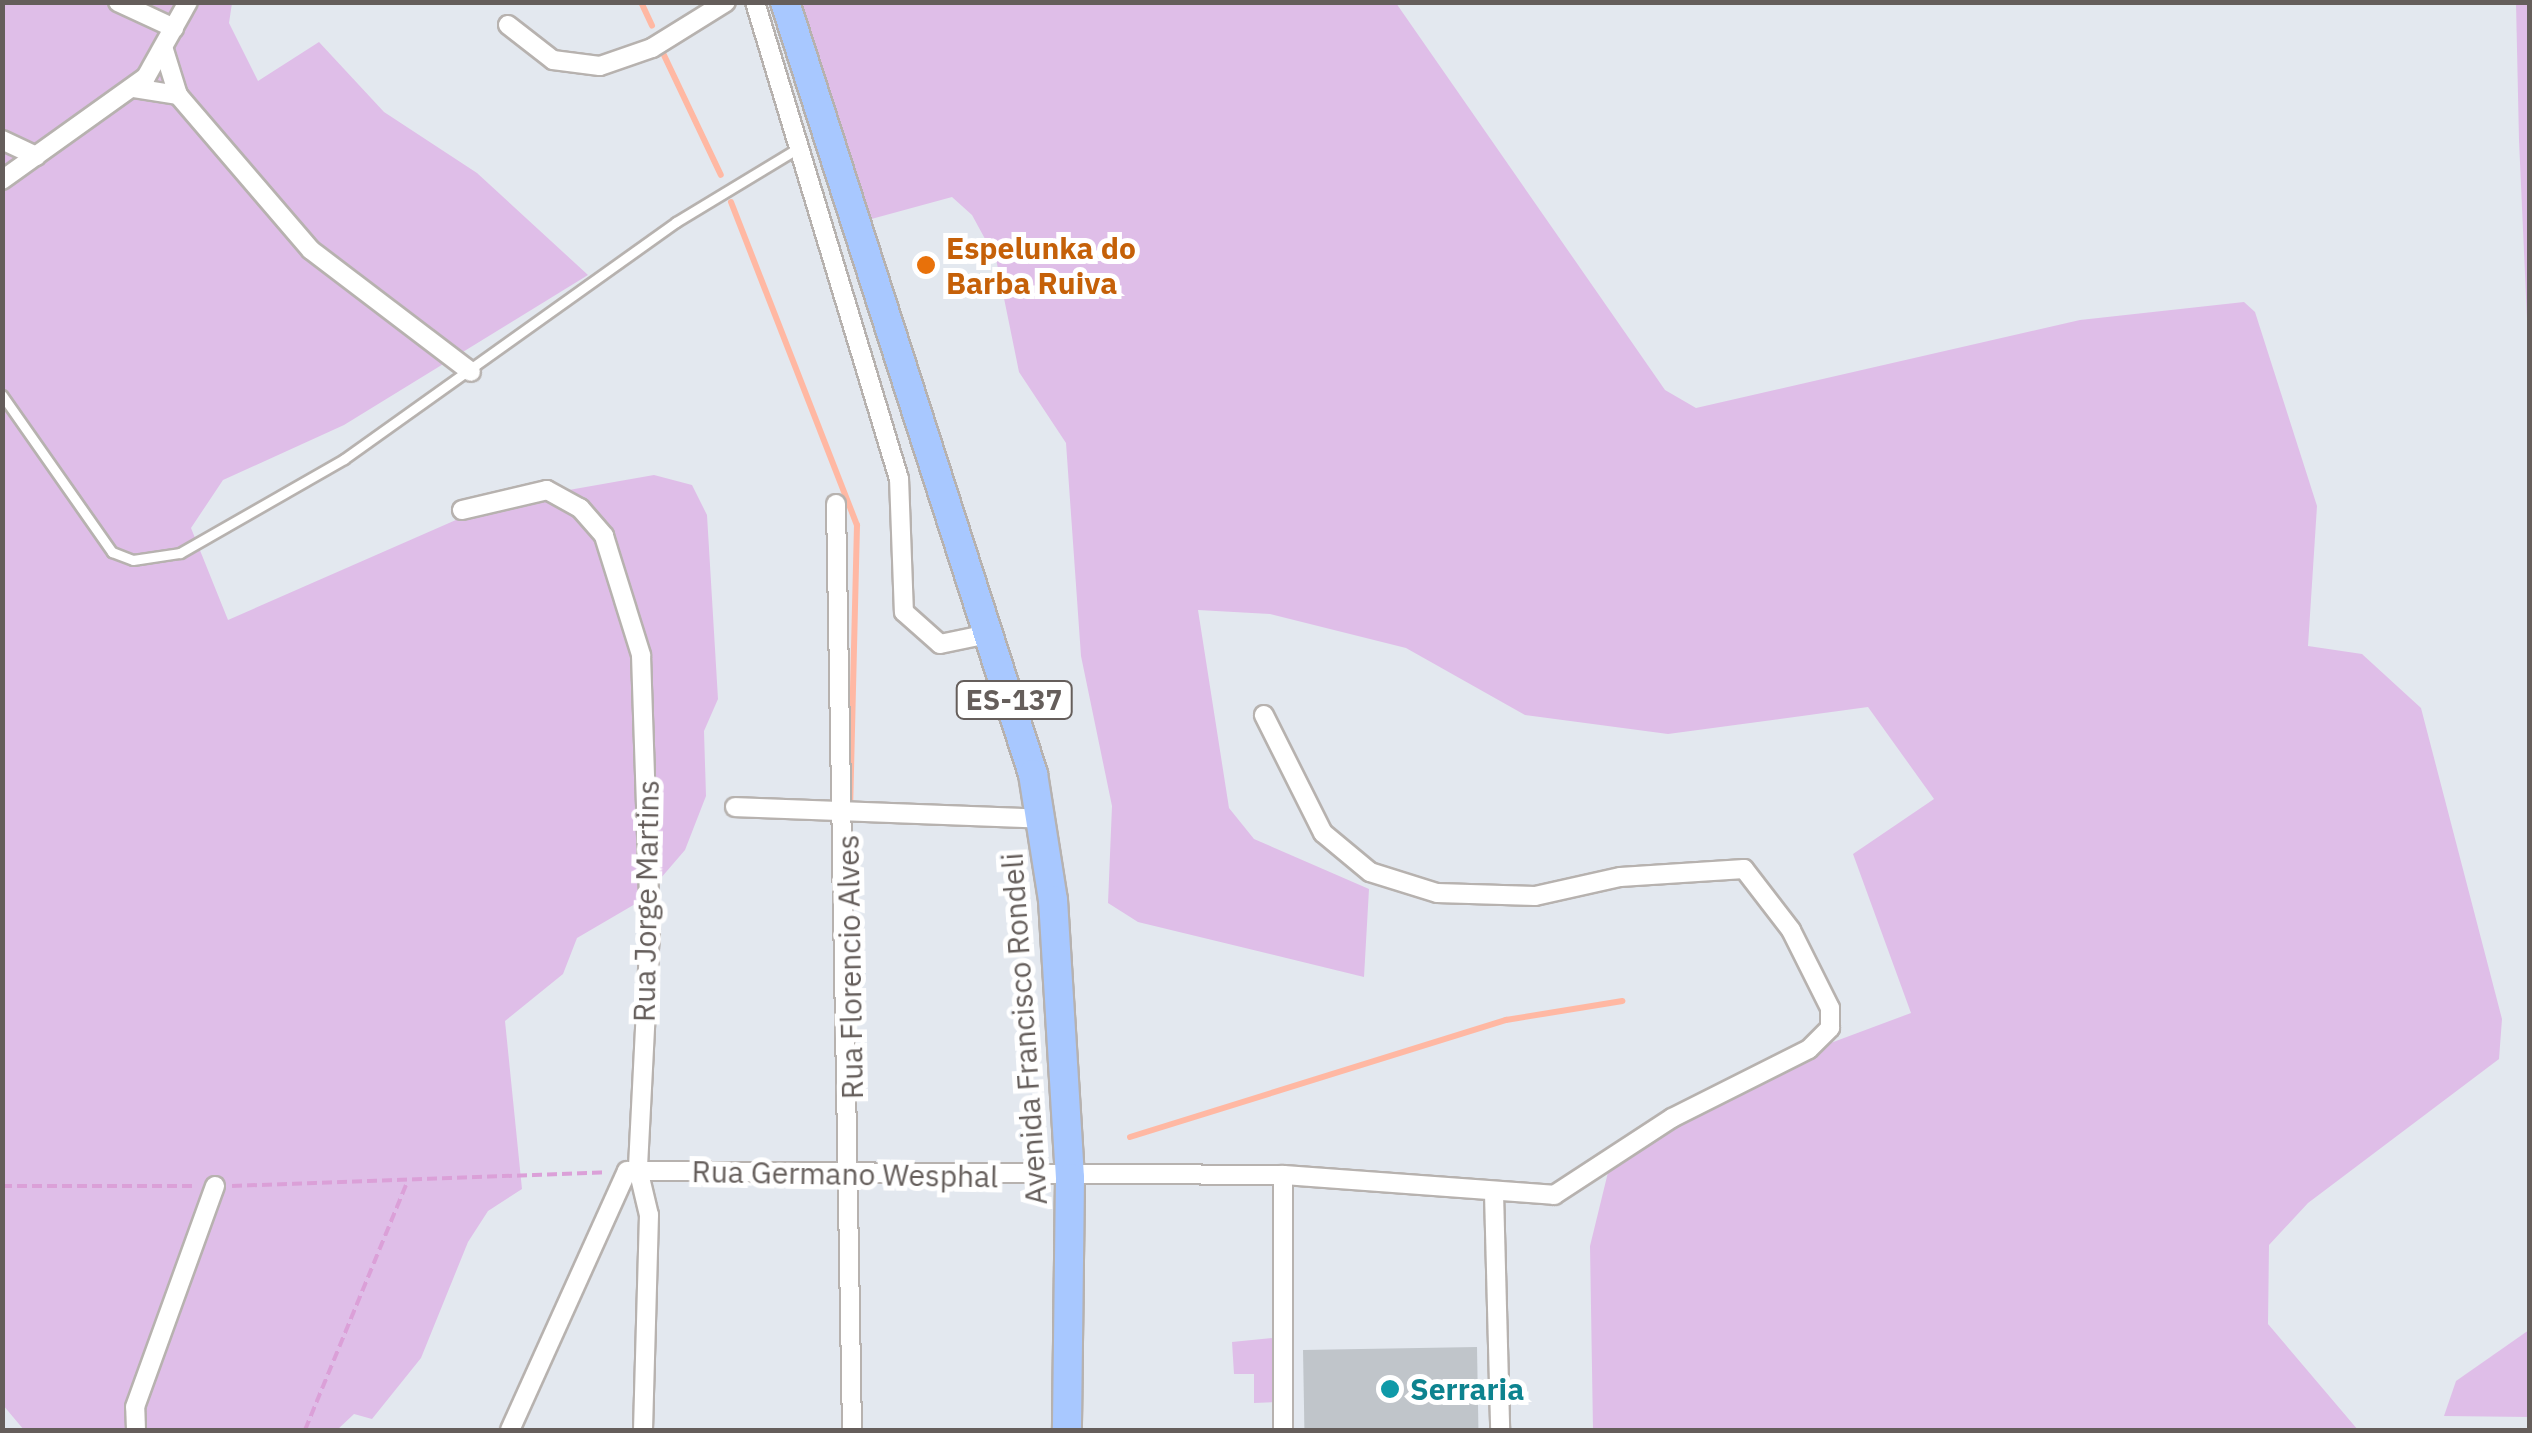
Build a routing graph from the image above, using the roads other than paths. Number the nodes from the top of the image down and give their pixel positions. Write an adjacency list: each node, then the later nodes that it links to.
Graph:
1 (118, 2): 7 (street)
2 (188, 2): 7 (street)
3 (726, 2): 6 (street)
4 (755, 2): 12 (street)
5 (785, 2): 19 (main road, Avenida Francisco Rondeli / ES-137)
6 (508, 25)
7 (174, 28): 8 (street)
8 (164, 50): 9 (street); 10 (street)
9 (134, 88): 10 (street); 13 (street)
10 (178, 95): 15 (street)
11 (2, 140): 13 (street)
12 (802, 146): 15 (lane); 19 (street)
13 (37, 156): 14 (street)
14 (2, 180)
15 (470, 372): 16 (lane)
16 (2, 395)
17 (836, 504): 22 (street, Rua Florencio Alves)
18 (462, 510): 24 (street, Rua Jorge Martins)
19 (993, 633): 23 (main road, Avenida Francisco Rondeli / ES-137)
20 (1264, 715): 29 (street, Rua Germano Wesphal)
21 (735, 806): 22 (street)
22 (848, 814): 23 (street); 25 (street, Rua Florencio Alves)
23 (1040, 819): 27 (main road, Avenida Francisco Rondeli / ES-137)
24 (632, 1170): 25 (street, Rua Germano Wesphal); 31 (street); 32 (street, Rua Jorge Martins)
25 (852, 1176): 27 (street, Rua Germano Wesphal); 33 (street, Rua Florencio Alves)
26 (1283, 1176): 27 (street, Rua Germano Wesphal); 29 (street, Rua Germano Wesphal); 35 (street)
27 (1070, 1178): 34 (main road, Avenida Francisco Rondeli / ES-137)
28 (216, 1186): 30 (street)
29 (1494, 1193): 36 (street)
30 (136, 1430)
31 (510, 1430)
32 (642, 1430)
33 (852, 1430)
34 (1067, 1430)
35 (1283, 1430)
36 (1500, 1430)

